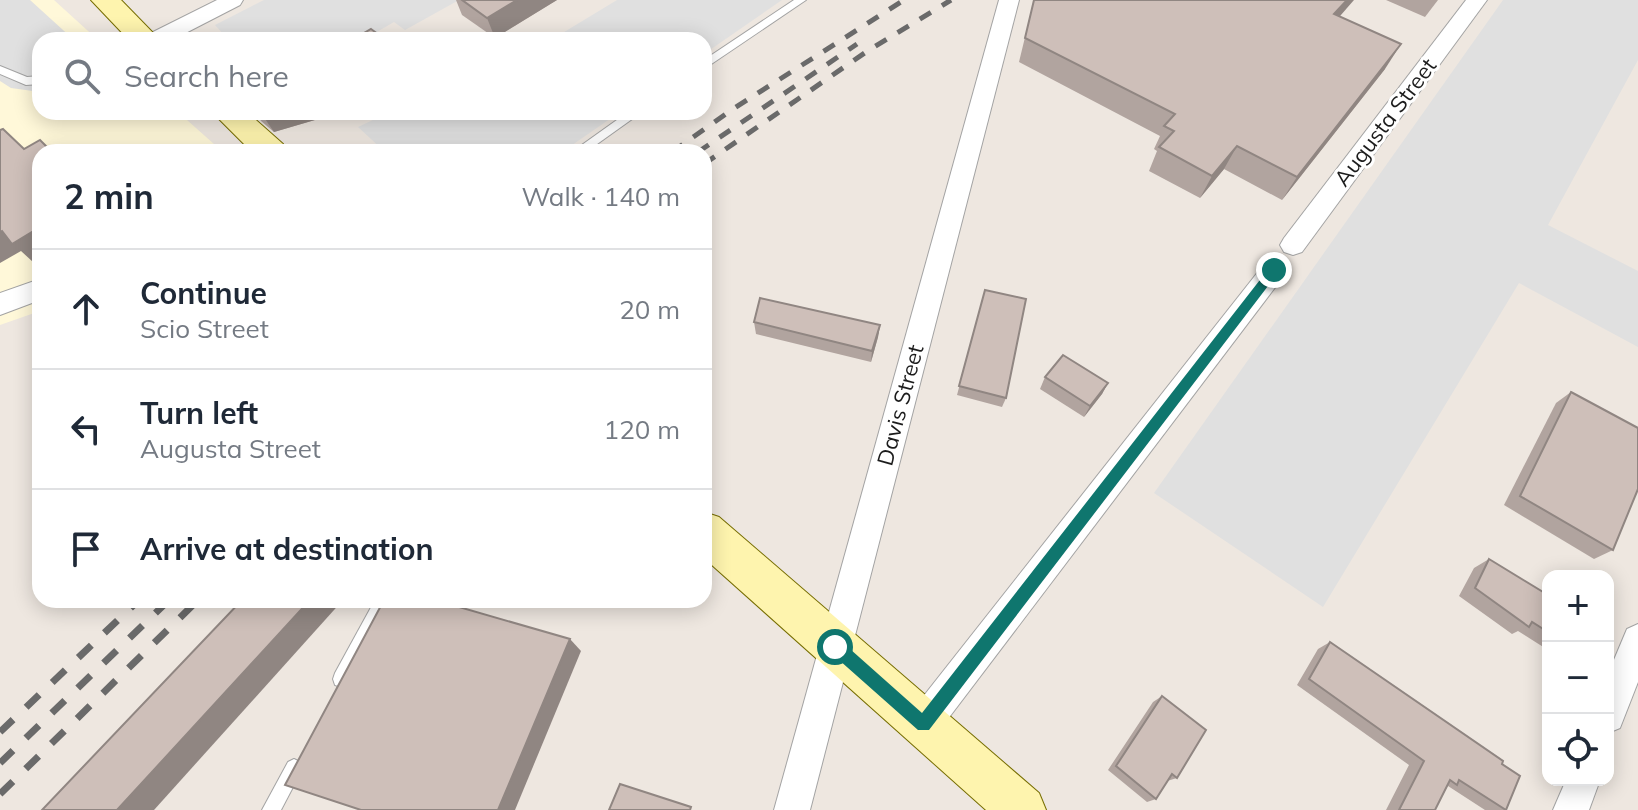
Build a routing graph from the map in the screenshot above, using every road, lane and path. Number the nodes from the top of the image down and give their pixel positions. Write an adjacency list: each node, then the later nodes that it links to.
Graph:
1 (105, 0): 6 (street)
2 (233, 0): 7 (street)
3 (801, 0): 8 (lane)
4 (1009, 0): 22 (street, Davis Street)
5 (1477, 0): 15 (street, Augusta Street)
6 (138, 32)
7 (171, 32)
8 (712, 60)
9 (0, 70): 10 (lane)
10 (32, 81)
11 (236, 120): 13 (street)
12 (624, 120): 14 (lane)
13 (263, 144)
14 (590, 144)
15 (1293, 245)
16 (1274, 270): 25 (street)
17 (32, 292): 18 (street)
18 (0, 304)
19 (712, 538): 22 (street)
20 (380, 608): 23 (lane)
21 (1638, 640): 24 (street)
22 (835, 647): 25 (street); 29 (street, Davis Street)
23 (331, 698)
24 (1609, 714)
25 (923, 724): 30 (street)
26 (301, 754): 28 (lane)
27 (1581, 786): 31 (street)
28 (271, 810)
29 (792, 810)
30 (1022, 810)
31 (1571, 810)

